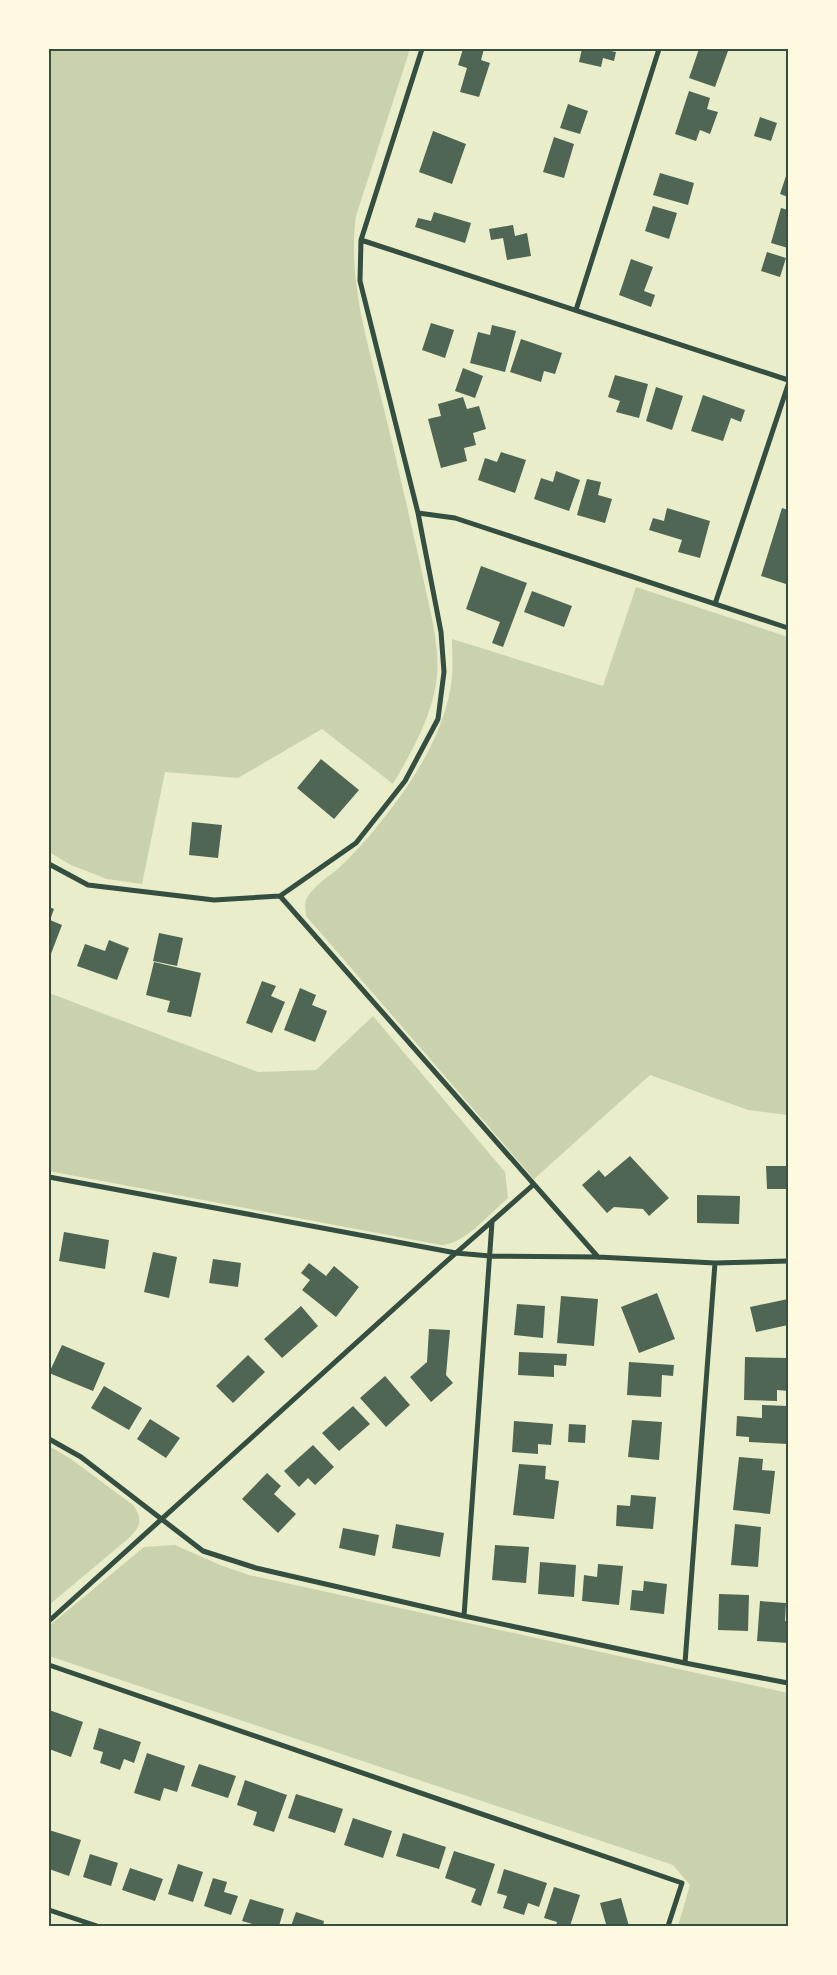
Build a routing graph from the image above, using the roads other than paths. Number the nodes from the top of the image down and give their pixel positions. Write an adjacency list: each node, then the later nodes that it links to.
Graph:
1 (422, 49): 3 (street)
2 (659, 49): 4 (street)
3 (361, 240): 4 (street); 7 (street)
4 (576, 310): 5 (street)
5 (788, 380)
6 (788, 385): 8 (street)
7 (418, 513): 8 (street); 11 (street)
8 (715, 604): 9 (street)
9 (788, 628)
10 (49, 864): 11 (street)
11 (280, 896): 13 (street)
12 (49, 1177): 15 (street)
13 (533, 1185): 14 (street); 17 (street)
14 (492, 1222): 15 (street); 16 (street)
15 (456, 1253): 16 (street); 21 (street)
16 (490, 1256): 17 (street); 22 (street)
17 (598, 1258): 19 (street)
18 (788, 1261): 19 (street)
19 (715, 1262): 24 (street)
20 (49, 1439): 21 (street)
21 (161, 1520): 22 (street); 23 (street)
22 (464, 1616): 24 (street)
23 (49, 1621)
24 (685, 1663): 26 (street)
25 (49, 1664): 29 (street)
26 (788, 1683)
27 (49, 1910): 28 (street)
28 (97, 1926)
29 (668, 1926)

